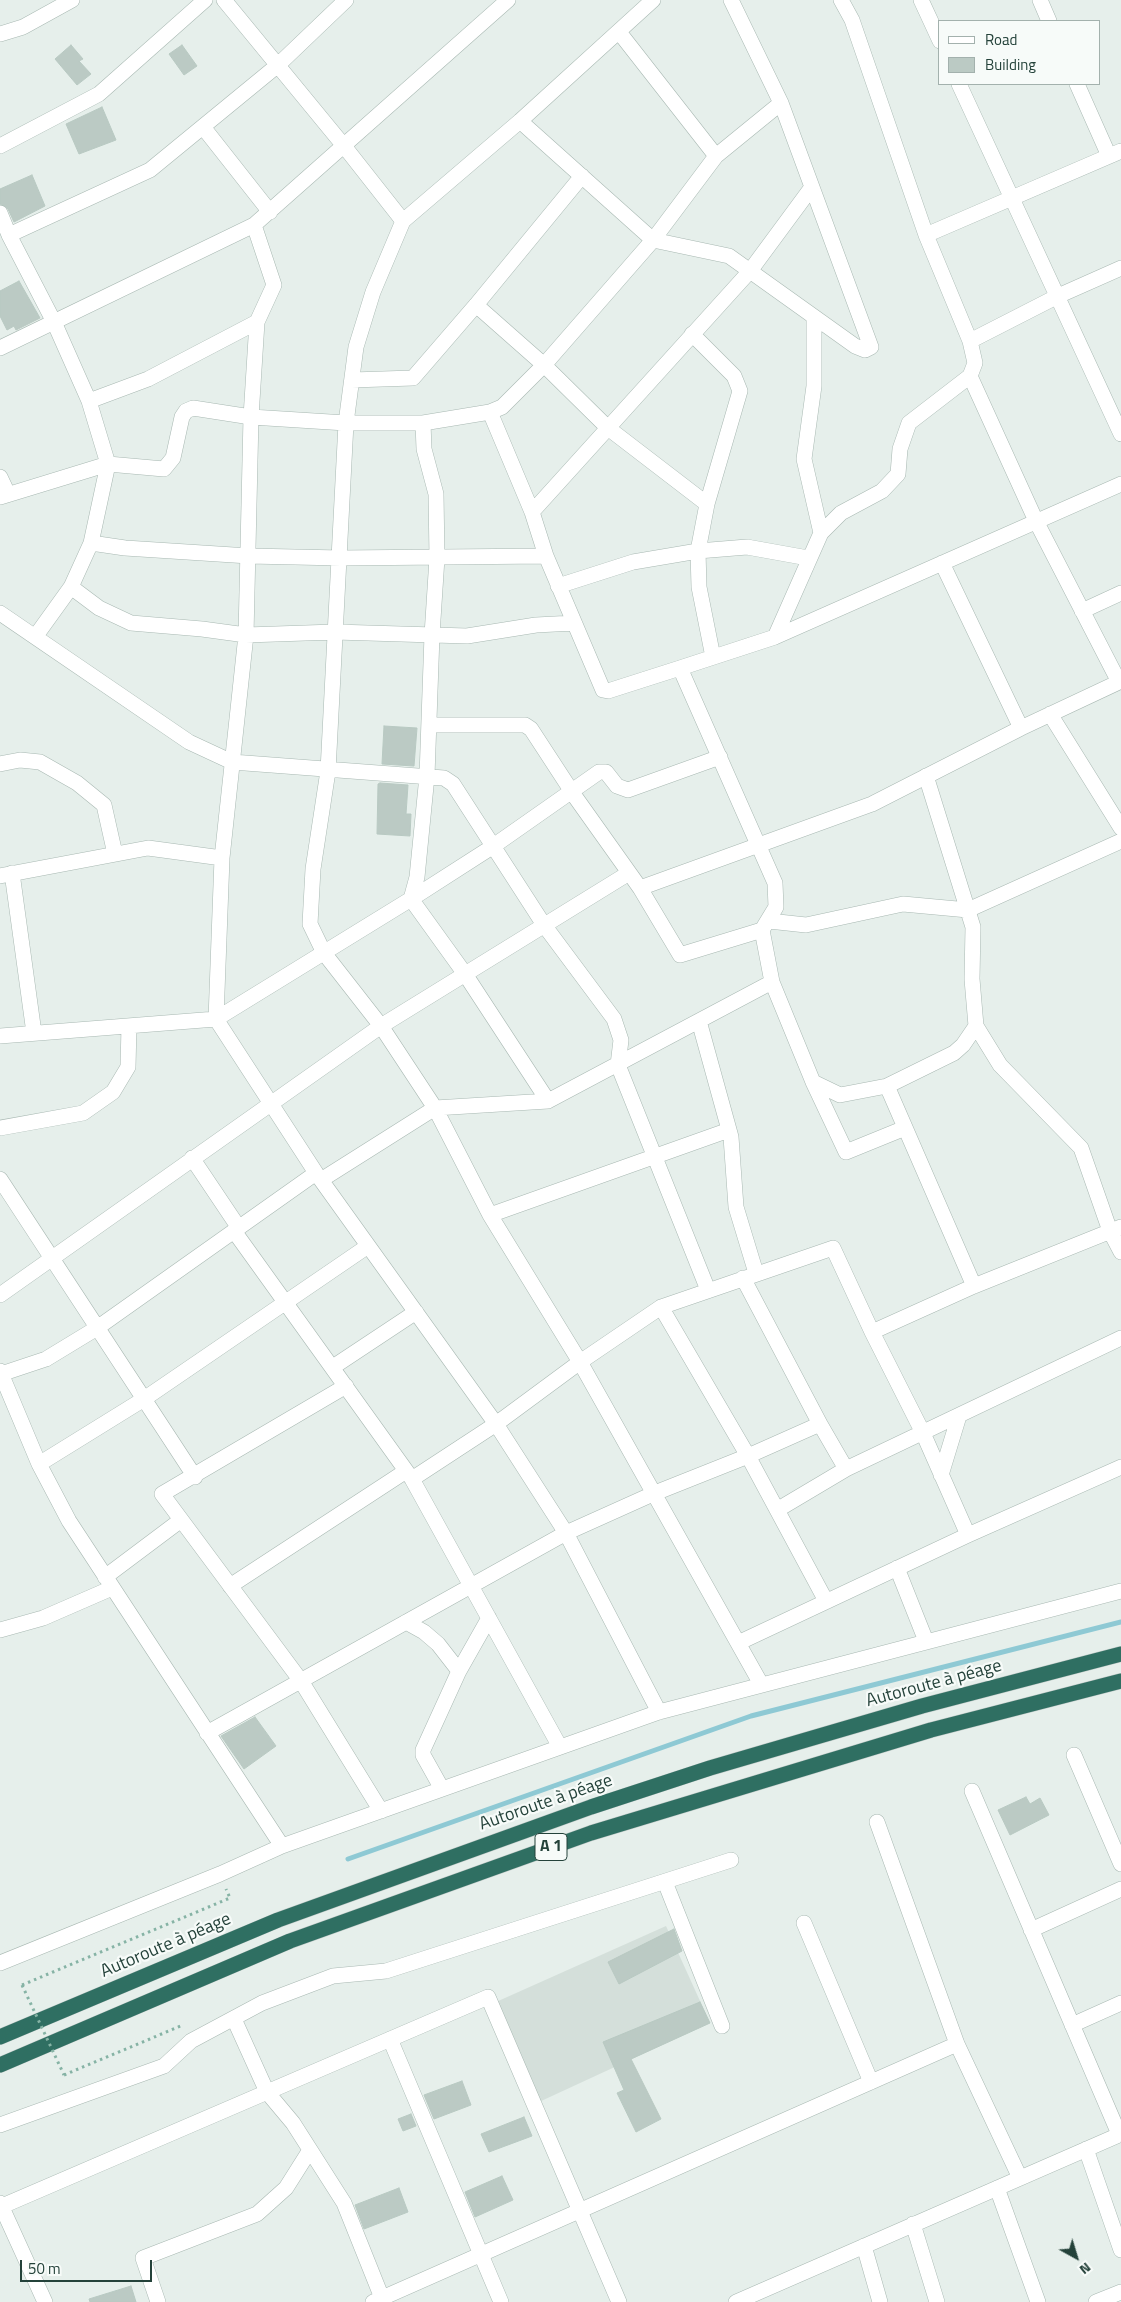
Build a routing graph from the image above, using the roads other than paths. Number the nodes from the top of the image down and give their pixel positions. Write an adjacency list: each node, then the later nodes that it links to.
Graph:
1 (72, 0): 13 (street)
2 (205, 0): 21 (street)
3 (224, 0): 15 (street)
4 (346, 0): 15 (street)
5 (508, 0): 22 (street)
6 (652, 0): 12 (street)
7 (732, 0): 18 (street)
8 (841, 0): 33 (street)
9 (921, 0): 14 (street)
10 (1040, 0): 11 (street)
11 (1049, 20)
12 (619, 32): 19 (street); 24 (street)
13 (0, 34)
14 (938, 37)
15 (278, 65): 20 (street); 22 (street)
16 (959, 85): 27 (street)
17 (1078, 85): 23 (street)
18 (781, 103): 24 (street); 26 (street)
19 (520, 121): 25 (street); 30 (street)
20 (203, 127): 28 (street); 32 (street)
21 (0, 146)
22 (344, 146): 28 (street); 30 (street)
23 (1115, 153): 27 (street)
24 (716, 156): 34 (street)
25 (582, 176): 34 (street); 38 (street)
26 (812, 187): 36 (street); 39 (street)
27 (1011, 198): 33 (street); 37 (street)
28 (270, 212): 31 (street)
29 (0, 213): 32 (street)
30 (403, 221): 47 (street)
31 (254, 226): 40 (street); 41 (street)
32 (9, 235): 40 (street)
33 (926, 235): 43 (street)
34 (653, 240): 36 (street); 45 (street)
35 (1121, 268): 37 (street)
36 (750, 271): 39 (street); 42 (street)
37 (1058, 296): 43 (street); 54 (street)
38 (476, 306): 45 (street); 47 (street)
39 (814, 317): 62 (street)
40 (54, 322): 44 (street); 48 (street)
41 (257, 322): 48 (street); 50 (street)
42 (692, 334): 53 (street); 59 (street)
43 (970, 341): 46 (street)
44 (0, 348)
45 (544, 365): 49 (street); 53 (street)
46 (970, 376): 61 (street); 62 (street)
47 (352, 380): 51 (street)
48 (89, 401): 55 (street)
49 (490, 412): 52 (street); 60 (street)
50 (251, 417): 51 (street); 55 (street); 65 (street)
51 (346, 423): 52 (street); 67 (street)
52 (423, 423): 68 (street)
53 (608, 428): 59 (street); 60 (street)
54 (1121, 434)
55 (108, 464): 58 (street); 63 (street)
56 (0, 477): 58 (street)
57 (1121, 484): 61 (street)
58 (4, 495)
59 (707, 504): 64 (street)
60 (532, 512): 66 (street)
61 (1036, 521): 70 (street); 74 (street)
62 (821, 533): 69 (street)
63 (91, 543): 65 (street); 72 (street)
64 (698, 551): 69 (street); 71 (street); 82 (street)
65 (249, 556): 67 (street); 78 (street)
66 (546, 556): 68 (street); 71 (street)
67 (341, 558): 68 (street); 77 (street)
68 (438, 558): 79 (street)
69 (808, 558): 81 (street)
70 (942, 563): 81 (street); 86 (street)
71 (558, 586): 76 (street)
72 (71, 587): 78 (street); 80 (street)
73 (1121, 593): 74 (street)
74 (1082, 611): 84 (street)
75 (0, 613): 80 (street)
76 (574, 623): 79 (street); 83 (street)
77 (335, 632): 78 (street); 79 (street); 90 (street)
78 (246, 635): 88 (street)
79 (432, 635): 85 (street)
80 (35, 637): 88 (street)
81 (774, 637): 82 (street)
82 (713, 657): 83 (street)
83 (680, 668): 87 (street)
84 (1050, 714): 86 (street); 94 (street)
85 (429, 725): 91 (street); 93 (street)
86 (1021, 728): 92 (street)
87 (720, 757): 93 (street); 96 (street)
88 (232, 762): 90 (street); 99 (street)
89 (0, 764): 98 (street)
90 (328, 770): 91 (street); 107 (street)
91 (427, 776): 97 (street); 103 (street)
92 (926, 776): 96 (street); 104 (street)
93 (572, 791): 97 (street); 100 (street)
94 (1121, 828)
95 (1121, 841): 104 (street)
96 (759, 845): 102 (street); 106 (street)
97 (492, 847): 103 (street); 105 (street)
98 (115, 854): 99 (street); 101 (street)
99 (222, 858): 110 (street)
100 (629, 873): 102 (street); 105 (street)
101 (6, 875): 115 (street)
102 (640, 888): 106 (street)
103 (411, 899): 107 (street); 108 (street)
104 (968, 910): 106 (street); 114 (street)
105 (544, 925): 108 (street); 117 (street)
106 (765, 925): 109 (street)
107 (324, 953): 110 (street); 113 (street)
108 (465, 974): 113 (street); 120 (street)
109 (772, 982): 111 (street); 118 (street)
110 (216, 1019): 112 (street); 121 (street)
111 (699, 1021): 117 (street); 125 (street)
112 (129, 1026): 115 (street); 123 (street)
113 (381, 1026): 121 (street); 122 (street)
114 (976, 1026): 119 (street); 132 (street)
115 (34, 1033): 116 (street)
116 (0, 1036)
117 (618, 1064): 120 (street); 127 (street)
118 (813, 1082): 119 (street); 124 (street)
119 (887, 1086): 124 (street)
120 (548, 1101): 122 (street)
121 (270, 1102): 126 (street); 128 (street)
122 (435, 1108): 128 (street); 130 (street)
123 (0, 1128)
124 (905, 1128): 137 (street)
125 (729, 1130): 127 (street); 136 (street)
126 (192, 1158): 131 (street); 135 (street)
127 (655, 1158): 130 (street); 138 (street)
128 (319, 1176): 131 (street); 133 (street)
129 (0, 1179): 135 (street)
130 (490, 1215): 146 (street)
131 (236, 1229): 140 (street); 143 (street)
132 (1116, 1229): 134 (street); 137 (street)
133 (368, 1246): 140 (street); 142 (street)
134 (1121, 1252)
135 (52, 1258): 139 (street); 143 (street)
136 (749, 1276): 138 (street); 144 (street); 153 (street)
137 (974, 1286): 144 (street)
138 (708, 1290): 141 (street)
139 (0, 1294)
140 (286, 1302): 147 (street); 150 (street)
141 (661, 1307): 146 (street); 155 (street)
142 (416, 1312): 147 (street); 152 (street)
143 (97, 1328): 148 (street); 150 (street)
144 (872, 1332): 154 (street)
145 (1121, 1338): 151 (street)
146 (580, 1362): 152 (street); 162 (street)
147 (332, 1367): 149 (street)
148 (0, 1372): 156 (street)
149 (346, 1386): 159 (street); 161 (street)
150 (144, 1399): 156 (street); 161 (street)
151 (959, 1416): 154 (street); 160 (street)
152 (496, 1424): 159 (street); 165 (street)
153 (820, 1424): 155 (street); 158 (street)
154 (922, 1433): 158 (street); 160 (street)
155 (748, 1456): 162 (street); 163 (street)
156 (39, 1464): 168 (street)
157 (1121, 1467): 166 (street)
158 (846, 1469): 163 (street)
159 (409, 1475): 169 (street); 170 (street)
160 (941, 1475): 166 (street)
161 (195, 1476): 164 (street)
162 (654, 1493): 165 (street); 177 (street)
163 (777, 1510): 172 (street)
164 (181, 1520): 168 (street); 169 (street)
165 (566, 1533): 170 (street); 183 (street)
166 (968, 1535): 167 (street)
167 (897, 1568): 172 (street); 176 (street)
168 (109, 1583): 175 (street); 184 (street)
169 (230, 1586): 180 (street)
170 (471, 1586): 173 (street); 174 (street)
171 (1121, 1591): 176 (street)
172 (826, 1602): 177 (street)
173 (489, 1618): 179 (street); 185 (street)
174 (406, 1622): 179 (street); 180 (street)
175 (0, 1630)
176 (926, 1641): 182 (street)
177 (738, 1643): 182 (street)
178 (1121, 1654): 203 (highway, Autoroute à péage / A 1)
179 (459, 1671): 187 (street)
180 (301, 1681): 184 (street); 189 (street)
181 (1121, 1681): 206 (highway, A 1)
182 (761, 1684): 183 (street)
183 (659, 1712): 185 (street)
184 (207, 1734): 191 (street)
185 (560, 1747): 187 (street)
186 (1074, 1755): 193 (street)
187 (442, 1789): 189 (street)
188 (972, 1791): 197 (street)
189 (381, 1811): 191 (street)
190 (877, 1822): 205 (street)
191 (282, 1846): 198 (street)
192 (731, 1860): 194 (street)
193 (1121, 1864)
194 (665, 1882): 200 (street); 202 (street)
195 (1121, 1889): 197 (street)
196 (804, 1923): 207 (street)
197 (1031, 1930): 201 (street)
198 (0, 1963)
199 (1121, 2003): 201 (street)
200 (234, 2019): 208 (street); 209 (street)
201 (1072, 2025): 210 (street)
202 (722, 2026)
203 (0, 2037)
204 (390, 2038): 208 (street); 216 (street); 220 (street)
205 (957, 2044): 207 (street); 213 (street)
206 (0, 2065)
207 (871, 2082): 216 (street)
208 (267, 2092): 212 (street); 215 (street)
209 (0, 2126)
210 (1120, 2134): 211 (street)
211 (1086, 2149): 213 (street); 219 (street)
212 (310, 2150): 222 (street); 226 (street)
213 (1020, 2178): 214 (street)
214 (997, 2188): 217 (street); 231 (street)
215 (0, 2206): 225 (street)
216 (578, 2211): 220 (street); 228 (street)
217 (913, 2224): 218 (street); 230 (street)
218 (864, 2246): 223 (street); 229 (street)
219 (1121, 2250)
220 (481, 2254): 222 (street); 227 (street)
221 (1121, 2292): 224 (street)
222 (377, 2300)
223 (740, 2301)
224 (1099, 2301)
225 (45, 2302)
226 (158, 2302)
227 (501, 2302)
228 (619, 2302)
229 (880, 2302)
230 (937, 2302)
231 (1038, 2302)

